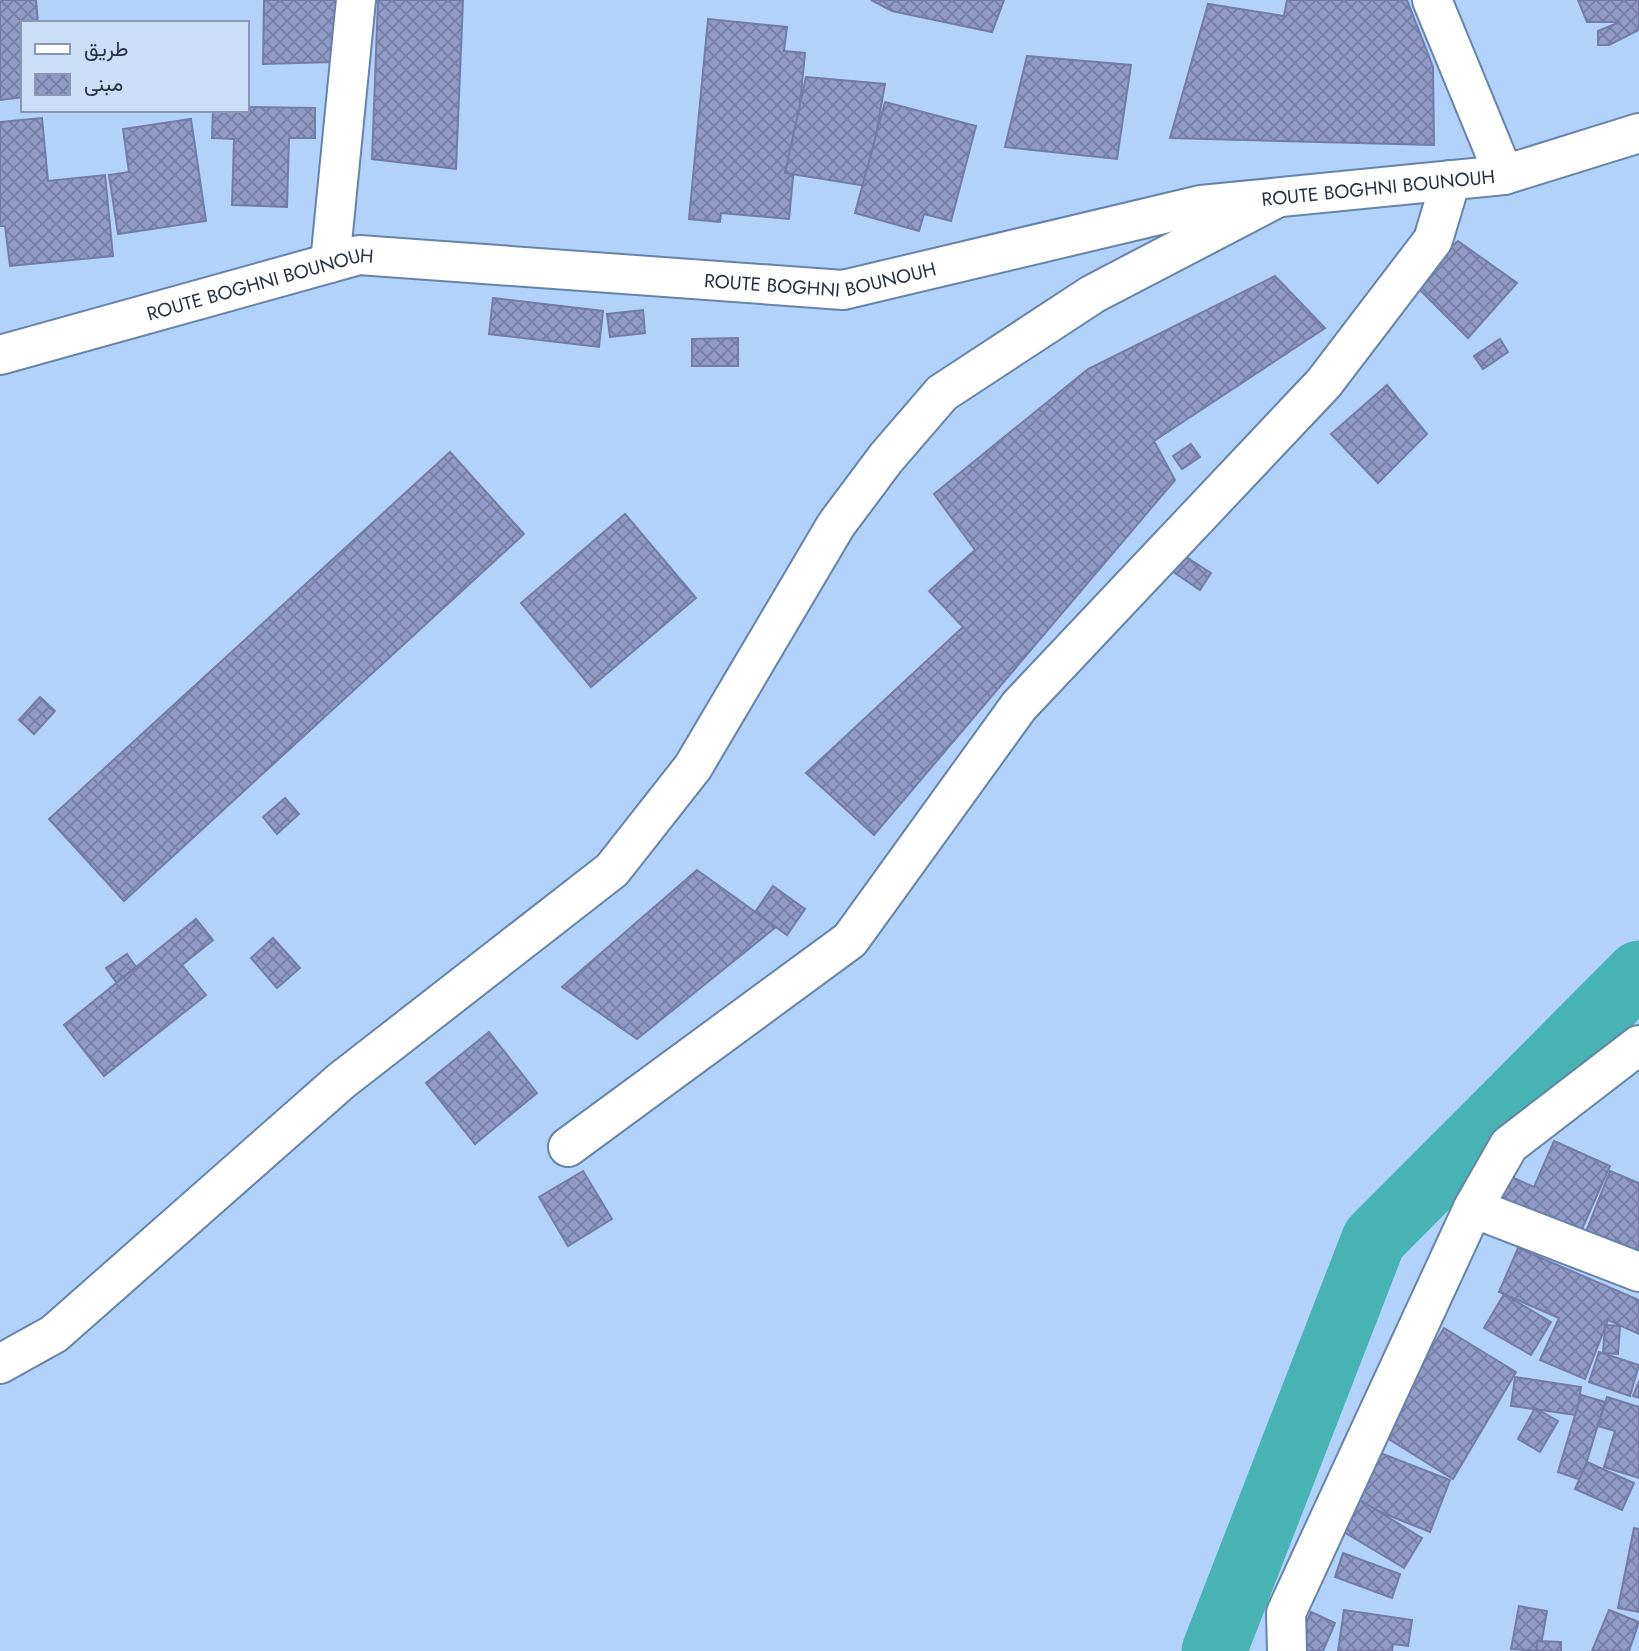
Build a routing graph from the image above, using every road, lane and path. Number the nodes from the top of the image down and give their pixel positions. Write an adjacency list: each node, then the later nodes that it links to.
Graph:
1 (356, 0): 7 (street)
2 (1432, 0): 4 (street)
3 (1639, 133): 4 (street, ROUTE BOGHNI BOUNOUH)
4 (1504, 175): 5 (street, ROUTE BOGHNI BOUNOUH)
5 (1451, 180): 6 (street, ROUTE BOGHNI BOUNOUH); 10 (street)
6 (1277, 198): 7 (street, ROUTE BOGHNI BOUNOUH); 13 (street)
7 (330, 263): 8 (street, ROUTE BOGHNI BOUNOUH)
8 (0, 355)
9 (1639, 1045): 11 (street)
10 (568, 1147)
11 (1473, 1209): 12 (street); 14 (street)
12 (1639, 1272)
13 (0, 1364)
14 (1287, 1651)

